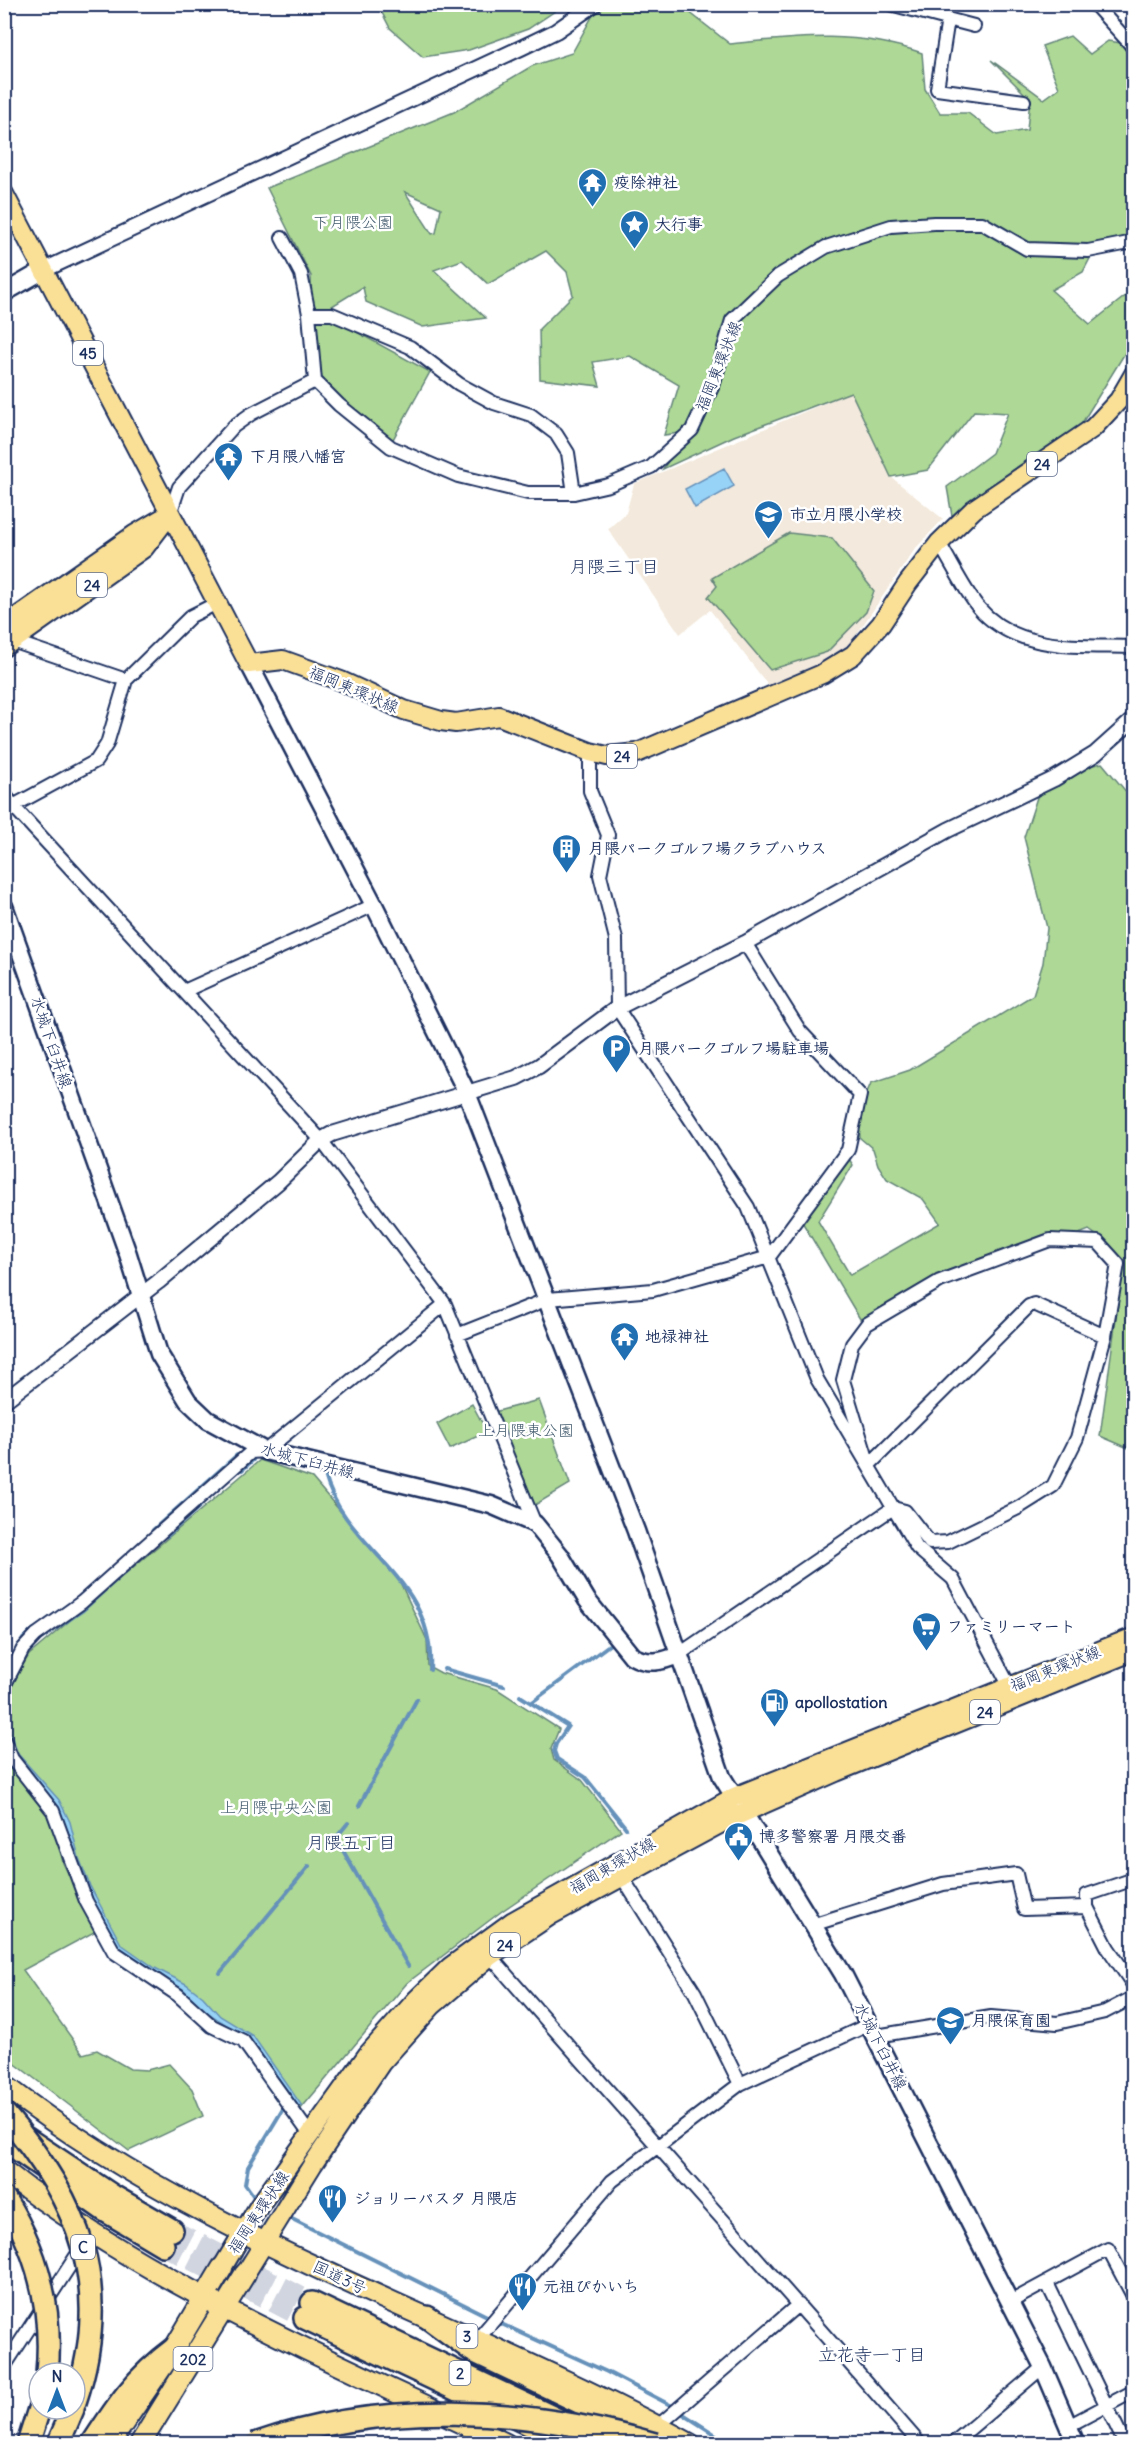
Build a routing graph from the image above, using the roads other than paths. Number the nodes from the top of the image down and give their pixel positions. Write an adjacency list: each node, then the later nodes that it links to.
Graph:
1 (595, 4): 11 (street)
2 (890, 4): 4 (street)
3 (1094, 4): 6 (street)
4 (948, 20): 5 (street); 7 (street)
5 (974, 26)
6 (1134, 48)
7 (1024, 102)
8 (4, 194): 11 (main road, 45)
9 (282, 238): 13 (street)
10 (1134, 242): 16 (street, 福岡東環状線)
11 (44, 270): 12 (main road); 17 (main road, 45)
12 (4, 293)
13 (309, 314): 15 (street); 16 (street)
14 (1134, 374): 18 (main road, 24)
15 (315, 381): 16 (street, 福岡東環状線); 17 (street)
16 (574, 493)
17 (170, 514): 19 (main road); 20 (main road, 24)
18 (939, 543): 21 (street); 25 (main road, 福岡東環状線 / 24)
19 (217, 603): 22 (main road); 23 (street)
20 (7, 638): 23 (street)
21 (1134, 647)
22 (249, 664): 25 (main road, 福岡東環状線 / 24); 28 (main road, 水城下臼井線)
23 (126, 680): 27 (street)
24 (1134, 718): 30 (street)
25 (590, 752): 32 (street)
26 (4, 793): 27 (street)
27 (13, 806): 31 (street)
28 (374, 905): 31 (street); 33 (main road, 水城下臼井線)
29 (4, 906): 36 (main road, 水城下臼井線)
30 (745, 944): 32 (street); 35 (street)
31 (184, 991): 34 (street)
32 (617, 1008): 33 (street); 35 (street)
33 (467, 1093): 34 (street); 37 (main road, 水城下臼井線)
34 (321, 1140): 36 (street); 38 (street)
35 (769, 1257): 37 (street); 43 (street)
36 (140, 1294): 41 (street); 42 (main road, 水城下臼井線)
37 (548, 1299): 39 (street); 48 (main road, 水城下臼井線)
38 (445, 1304): 39 (street); 42 (street)
39 (457, 1335): 45 (street)
40 (1105, 1336): 43 (street); 43 (street); 44 (street)
41 (4, 1401)
42 (265, 1451): 45 (main road, 水城下臼井線); 49 (street)
43 (869, 1465): 44 (street)
44 (893, 1508): 48 (street); 50 (street)
45 (535, 1524): 48 (main road, 水城下臼井線)
46 (1134, 1637): 50 (main road, 福岡東環状線 / 24)
47 (1134, 1651): 52 (main road, 福岡東環状線 / 24)
48 (678, 1655): 52 (main road, 水城下臼井線)
49 (4, 1686)
50 (1010, 1687): 52 (main road, 福岡東環状線 / 24)
51 (4, 1740): 65 (street)
52 (739, 1805): 53 (main road, 福岡東環状線 / 24); 56 (main road, 水城下臼井線); 65 (main road, 福岡東環状線 / 24)
53 (622, 1876): 57 (main road, 福岡東環状線 / 24); 61 (street)
54 (1134, 1879): 55 (street)
55 (1087, 1907): 56 (street); 58 (street)
56 (815, 1924): 60 (main road, 水城下臼井線)
57 (490, 1956): 67 (street); 72 (main road, 福岡東環状線 / 24)
58 (1134, 1986)
59 (1134, 1997): 60 (street)
60 (873, 2030): 61 (street); 78 (main road, 水城下臼井線)
61 (740, 2084): 67 (street)
62 (4, 2085): 71 (highway, 国道3号 / 3)
63 (4, 2114): 85 (highway, C, bridge)
64 (4, 2121): 66 (highway)
65 (311, 2136): 71 (main road, 福岡東環状線 / 24)
66 (4, 2140)
67 (657, 2148): 79 (street); 82 (street)
68 (4, 2171): 70 (highway)
69 (4, 2198): 84 (highway, bridge)
70 (93, 2231): 76 (highway); 86 (street)
71 (242, 2232): 72 (highway, 国道3号 / 3); 73 (main road, 福岡東環状線 / 24)
72 (263, 2241): 74 (main road, 福岡東環状線 / 24); 81 (highway, 国道3号 / 3)
73 (222, 2268): 76 (highway, 202)
74 (245, 2274): 80 (highway, 202)
75 (1047, 2283): 77 (street); 78 (street); 89 (street)
76 (205, 2298): 80 (highway); 83 (highway, 202)
77 (1134, 2298)
78 (1010, 2302): 87 (main road, 水城下臼井線)
79 (799, 2304): 93 (street); 104 (street)
80 (224, 2309): 98 (highway, 202); 100 (highway)
81 (428, 2318): 82 (highway, 国道3号 / 3); 93 (highway)
82 (477, 2340): 93 (highway, 国道3号 / 3)
83 (174, 2349): 96 (highway); 97 (highway, 202)
84 (47, 2361)
85 (85, 2361)
86 (4, 2367)
87 (1043, 2367): 92 (main road, 水城下臼井線); 105 (street)
88 (1134, 2391): 89 (street)
89 (1108, 2406): 92 (street); 107 (street)
90 (35, 2421): 94 (highway)
91 (68, 2421): 95 (highway)
92 (1070, 2425): 106 (main road, 水城下臼井線)
93 (657, 2437): 99 (highway, bridge); 103 (highway, 国道3号 / 3)
94 (28, 2444)
95 (58, 2444)
96 (92, 2444)
97 (109, 2444)
98 (140, 2444)
99 (255, 2444)
100 (506, 2444)
101 (571, 2444): 102 (highway, 2)
102 (609, 2444)
103 (690, 2444)
104 (920, 2444)
105 (952, 2444)
106 (1076, 2444)
107 (1125, 2444)

